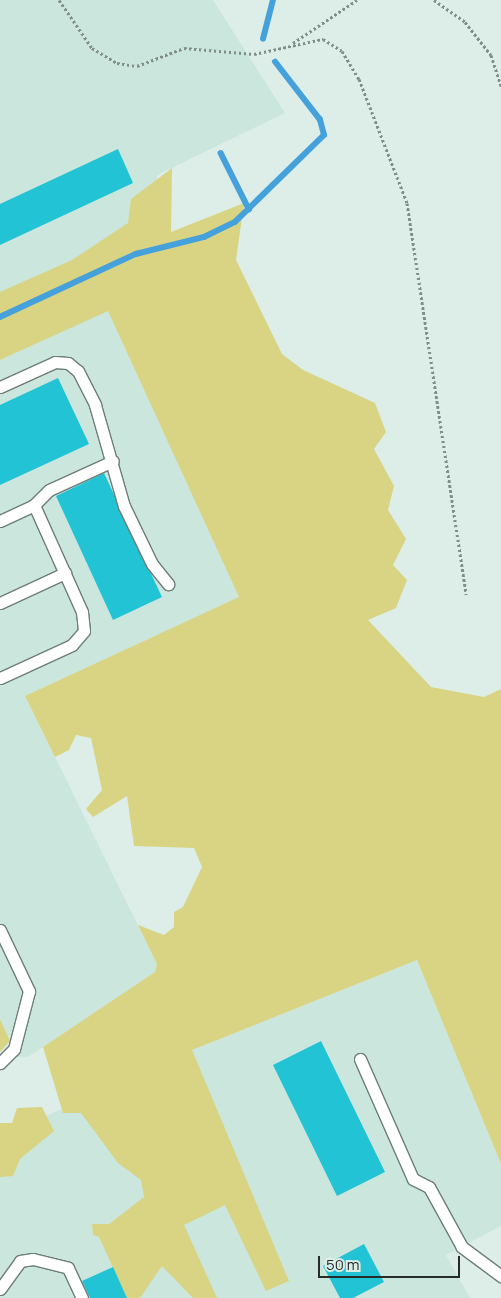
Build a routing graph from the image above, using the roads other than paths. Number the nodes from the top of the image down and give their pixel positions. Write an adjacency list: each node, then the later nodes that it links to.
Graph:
1 (0, 387): 2 (lane)
2 (113, 461): 3 (lane); 6 (lane)
3 (34, 505): 4 (lane); 5 (lane)
4 (0, 520)
5 (65, 573): 7 (lane); 8 (lane)
6 (168, 584)
7 (0, 603)
8 (0, 678)
9 (0, 930): 11 (lane)
10 (360, 1060): 12 (lane)
11 (0, 1063)
12 (501, 1276)
13 (0, 1289): 14 (lane)
14 (82, 1298)

